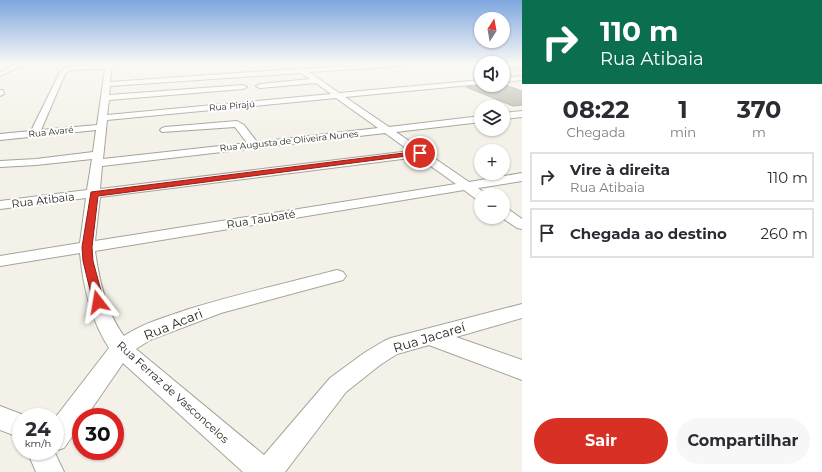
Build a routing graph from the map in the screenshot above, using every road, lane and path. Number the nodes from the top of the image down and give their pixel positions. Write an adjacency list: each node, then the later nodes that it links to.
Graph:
1 (58, 86): 17 (street)
2 (105, 86): 14 (street, Rua Ferraz de Vasconcelos)
3 (131, 86): 8 (street)
4 (325, 86): 9 (street)
5 (437, 86): 9 (street, Rua Pirajú)
6 (243, 87): 8 (street)
7 (138, 89): 8 (street)
8 (147, 95): 10 (street)
9 (338, 95): 10 (street, Rua Pirajú); 16 (street)
10 (158, 112): 14 (street, Rua Pirajú); 15 (street)
11 (522, 114): 12 (street)
12 (510, 115)
13 (474, 120): 16 (street, Rua Augusta de Oliveira Nunes)
14 (103, 123): 17 (street, Rua Avaré); 22 (street, Rua Ferraz de Vasconcelos)
15 (166, 130): 19 (street); 21 (street)
16 (388, 130): 19 (street, Rua Augusta de Oliveira Nunes); 20 (street)
17 (34, 134): 18 (street, Rua Avaré)
18 (0, 137)
19 (254, 145): 21 (street, Rua Augusta de Oliveira Nunes)
20 (420, 153): 25 (street); 27 (street, Rua Atibaia)
21 (169, 155): 22 (street, Rua Augusta de Oliveira Nunes)
22 (98, 159): 23 (street, Rua Augusta de Oliveira Nunes); 27 (street, Rua Ferraz de Vasconcelos)
23 (0, 164)
24 (522, 177): 25 (street, Rua Taubaté)
25 (466, 186): 26 (street); 31 (street, Rua Taubaté)
26 (474, 191)
27 (94, 194): 28 (street, Rua Atibaia); 31 (street, Rua Ferraz de Vasconcelos)
28 (0, 205)
29 (510, 217): 30 (street)
30 (522, 225)
31 (87, 247): 32 (street, Rua Taubaté); 36 (street, Rua Ferraz de Vasconcelos)
32 (0, 261)
33 (337, 276): 36 (street, Rua Acari)
34 (522, 311): 35 (street, Rua Jacareí)
35 (429, 336): 37 (street); 42 (street, Rua Jacareí)
36 (121, 349): 40 (street, Rua Acari); 41 (street, Rua Ferraz de Vasconcelos)
37 (522, 370)
38 (0, 418): 39 (street)
39 (12, 423)
40 (64, 430)
41 (263, 472)
42 (268, 472)

